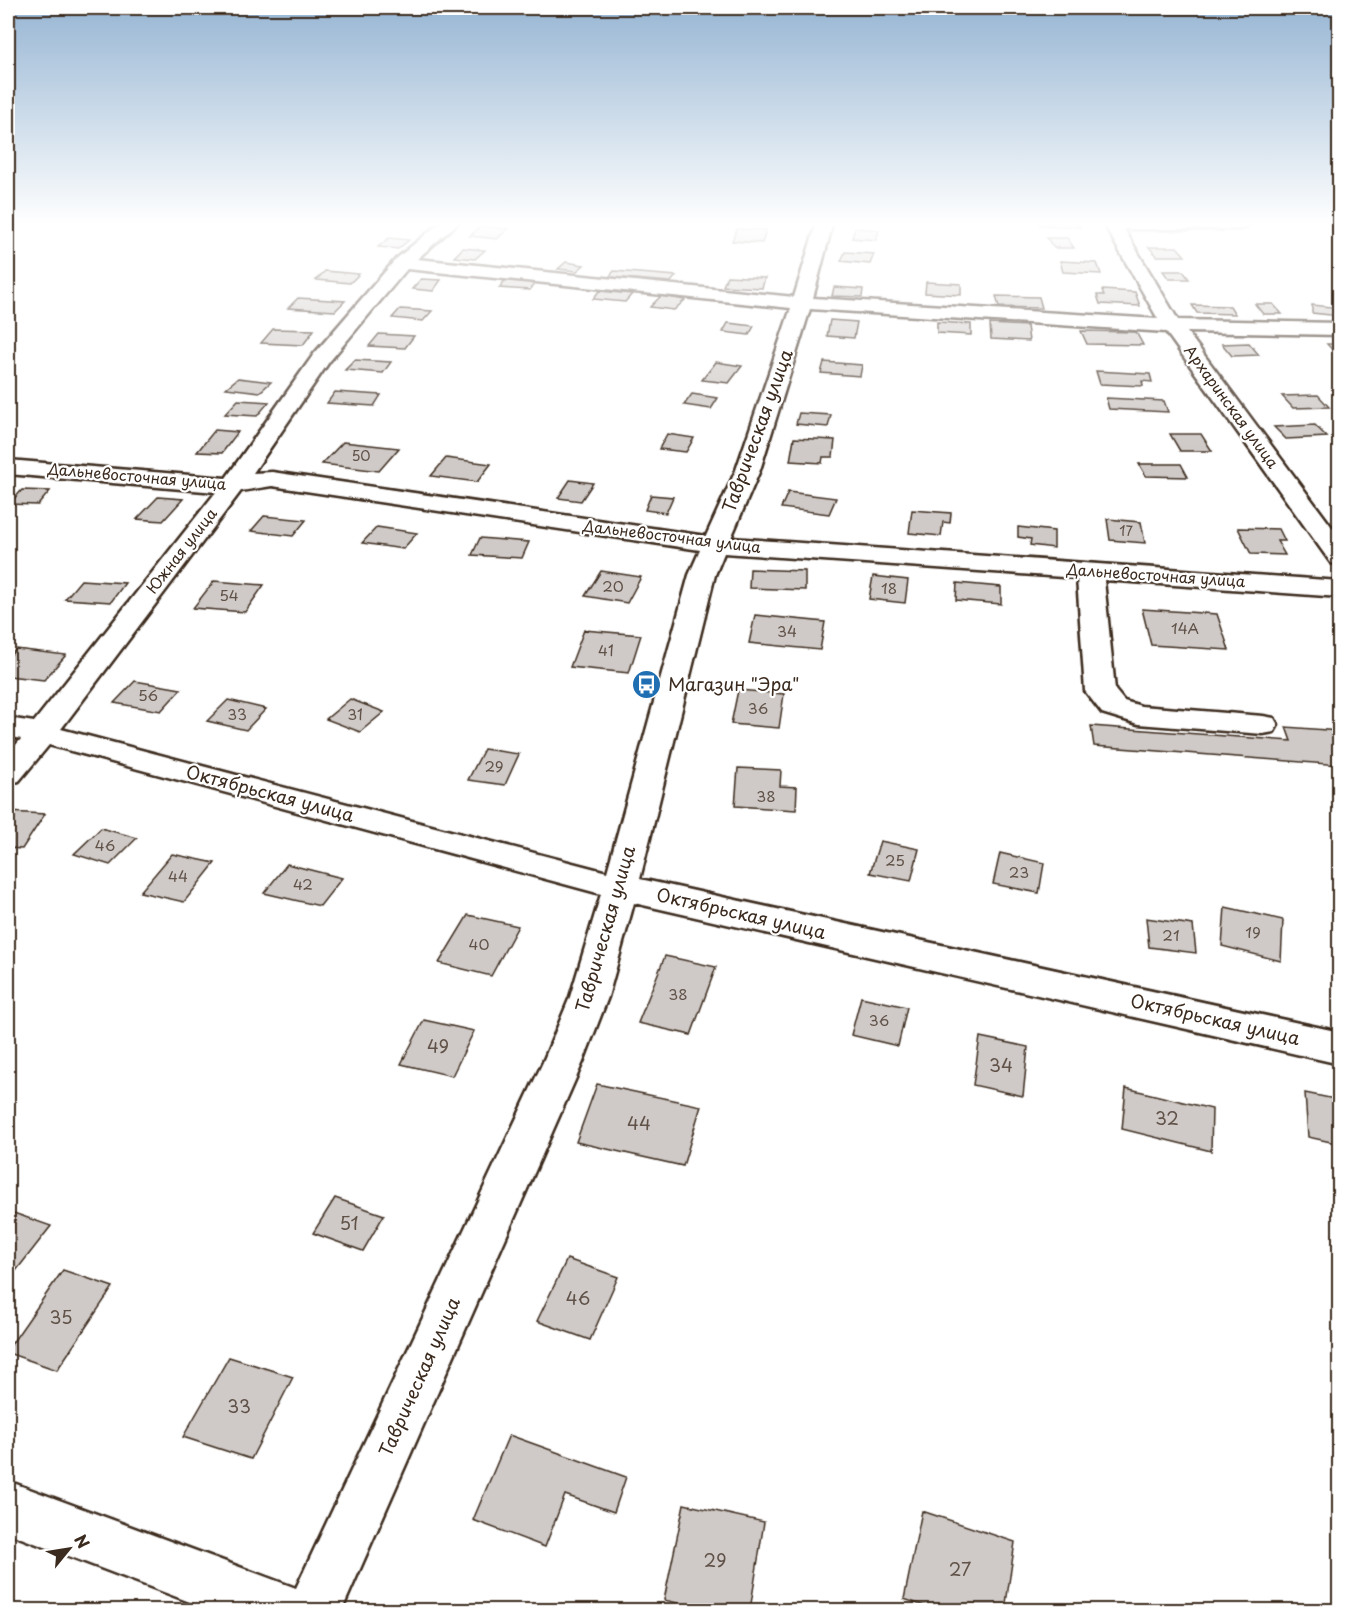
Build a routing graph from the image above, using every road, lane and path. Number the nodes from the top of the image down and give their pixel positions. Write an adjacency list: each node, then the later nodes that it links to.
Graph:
1 (373, 298): 9 (street, Южная улица)
2 (747, 298): 5 (street)
3 (804, 298): 5 (street, Таврическая улица)
4 (1155, 298): 6 (street, Архаринская улица)
5 (802, 303): 6 (street); 10 (street, Таврическая улица)
6 (1172, 326): 7 (street); 11 (street, Архаринская улица)
7 (1340, 329)
8 (8, 467): 9 (street, Дальневосточная улица)
9 (233, 486): 10 (street, Дальневосточная улица); 16 (street, Южная улица)
10 (716, 545): 12 (street, Дальневосточная улица); 18 (street, Таврическая улица)
11 (1340, 557)
12 (1090, 571): 13 (street, Дальневосточная улица); 14 (street)
13 (1340, 589)
14 (1263, 725)
15 (8, 727): 16 (street, Октябрьская улица)
16 (42, 733): 17 (street, Южная улица); 18 (street, Октябрьская улица)
17 (8, 774)
18 (619, 887): 19 (street, Октябрьская улица); 22 (street, Таврическая улица)
19 (1340, 1048)
20 (8, 1507): 21 (street)
21 (282, 1611)
22 (314, 1611)

